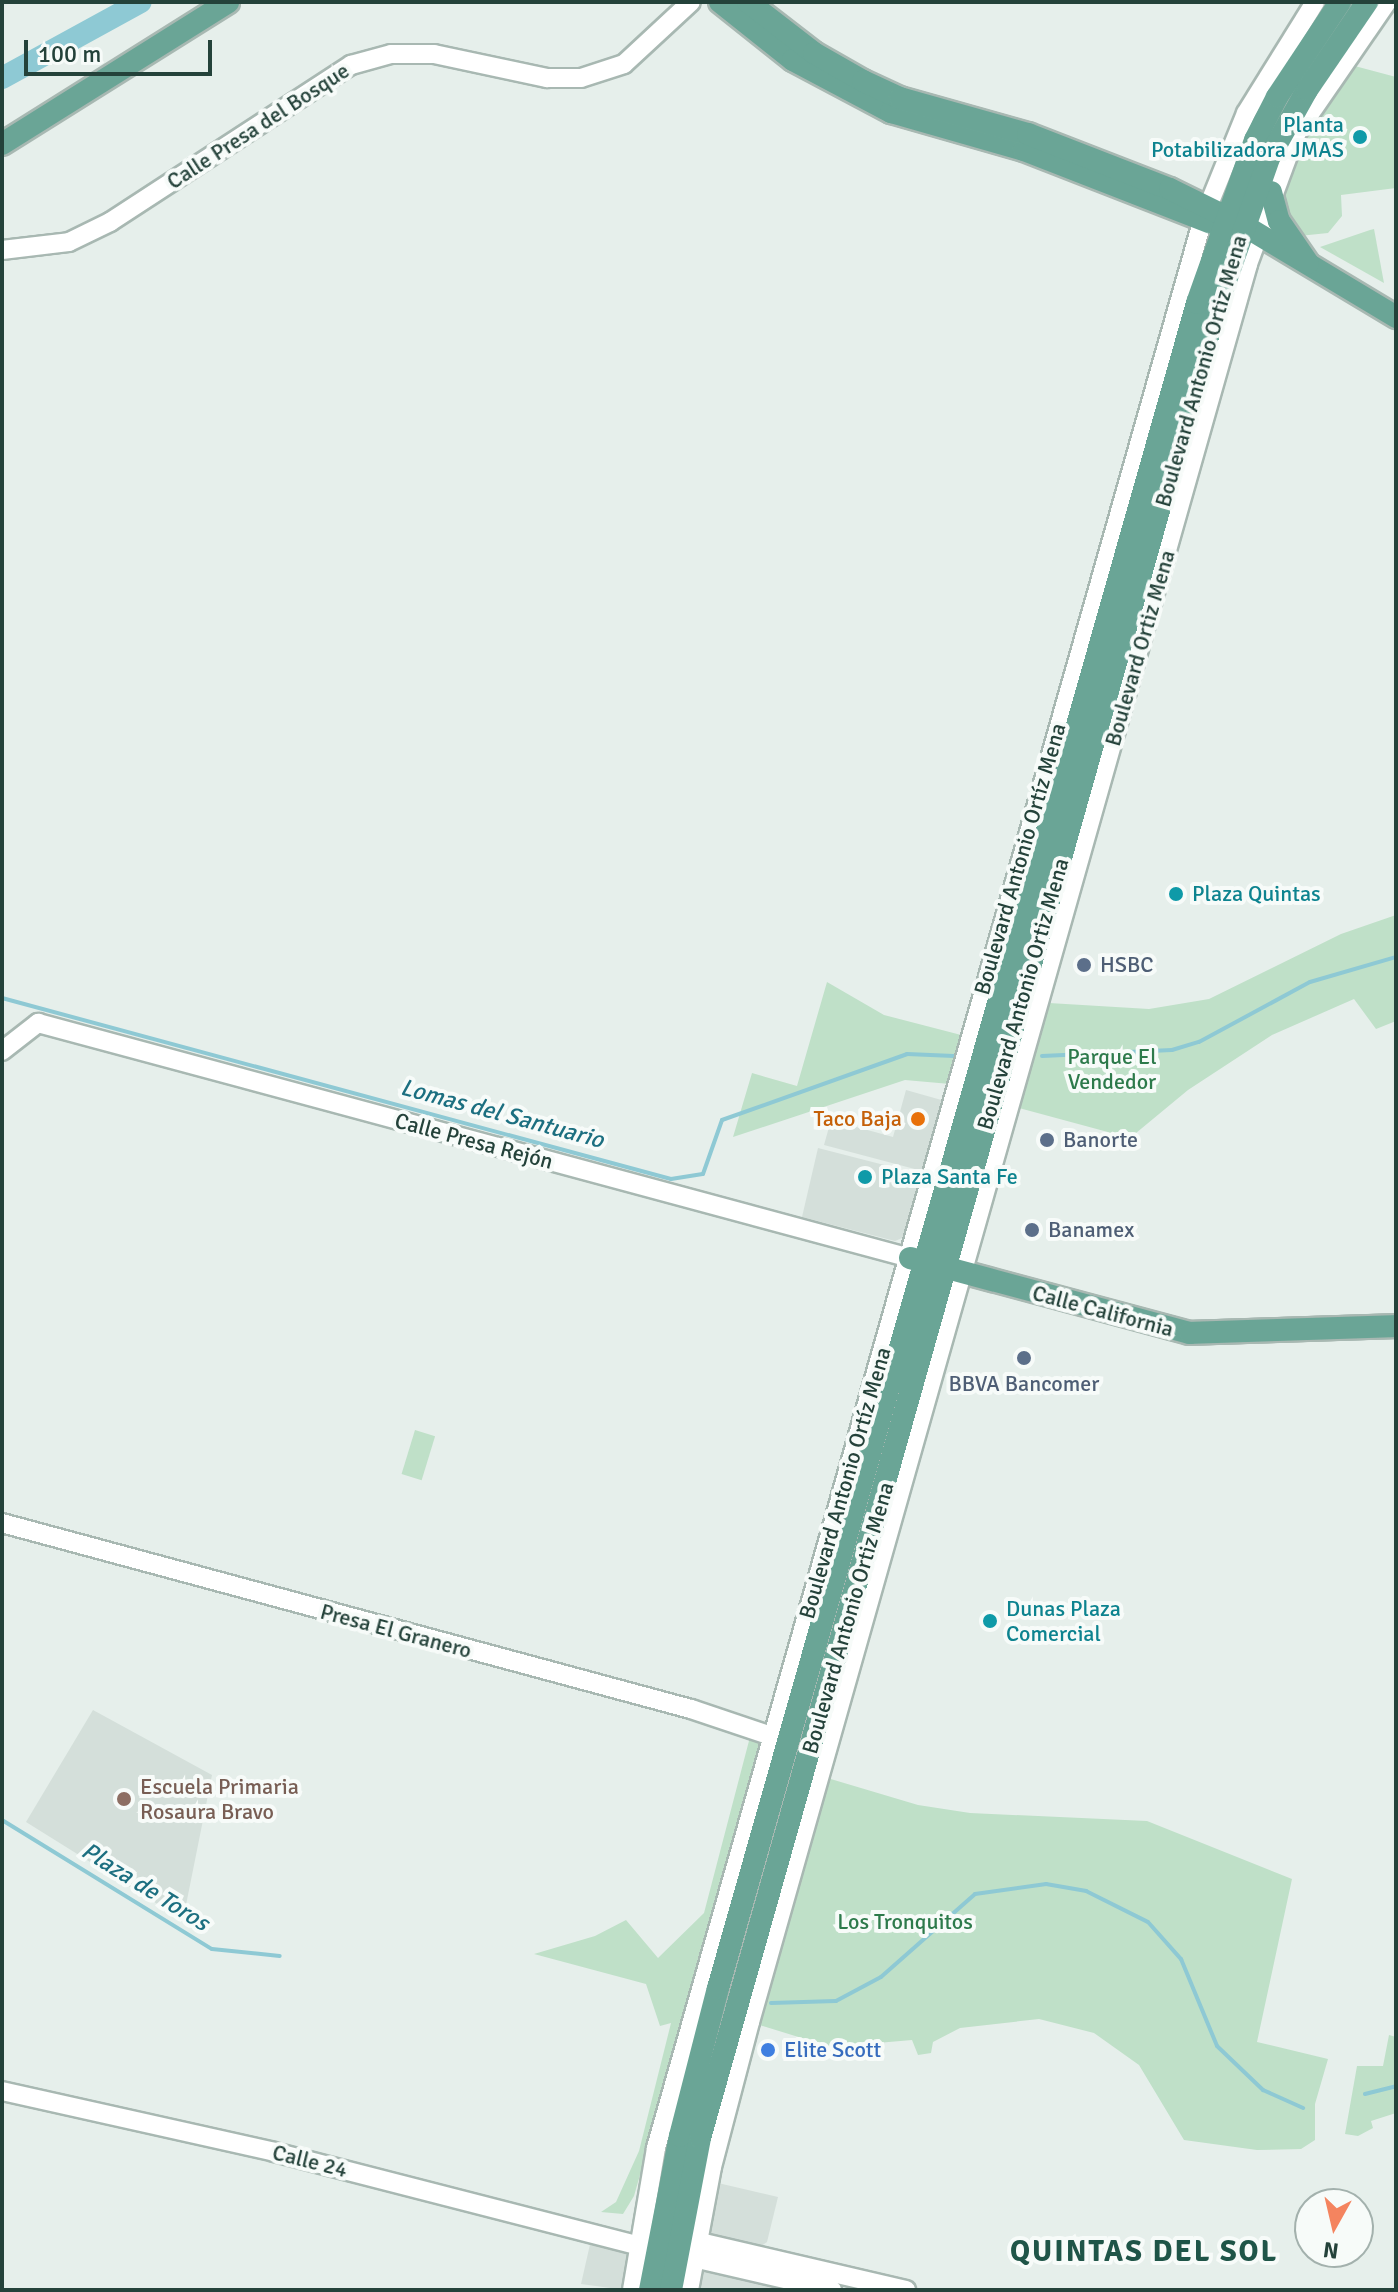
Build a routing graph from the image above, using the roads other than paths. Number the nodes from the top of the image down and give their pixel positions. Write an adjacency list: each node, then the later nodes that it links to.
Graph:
1 (228, 2): 9 (main road)
2 (691, 2): 12 (street, Calle Presa del Bosque)
3 (720, 2): 11 (main road)
4 (748, 2): 11 (main road)
5 (1315, 2): 11 (street)
6 (1340, 2): 11 (main road, Boulevard Antonio Ortiz Mena)
7 (1367, 2): 11 (main road, Boulevard Antonio Ortiz Mena)
8 (1387, 2): 10 (street, Boulevard Ortiz Mena)
9 (2, 144)
10 (1271, 192): 11 (street, Boulevard Ortiz Mena); 13 (main road)
11 (1236, 228): 13 (main road); 16 (main road, Boulevard Antonio Ortiz Mena); 16 (street, Boulevard Ortiz Mena)
12 (2, 250)
13 (1316, 273): 14 (main road)
14 (1396, 317)
15 (2, 1051): 16 (street, Calle Presa Rejón)
16 (936, 1266): 17 (main road, Calle California); 19 (main road, Boulevard Antonio Ortiz Mena); 20 (main road, Boulevard Antonio Ortiz Mena); 22 (street, Boulevard Antonio Ortiz Mena)
17 (1396, 1326)
18 (2, 1523): 19 (street, Presa El Granero)
19 (781, 1739): 20 (main road); 22 (main road, Boulevard Antonio Ortiz Mena)
20 (768, 1900): 22 (main road, Boulevard Antonio Ortiz Mena)
21 (2, 2091): 22 (street, Calle 24)
22 (667, 2244): 23 (street, Boulevard Antonio Ortiz Mena); 24 (main road, Boulevard Antonio Ortiz Mena); 25 (main road, Boulevard Antonio Ortiz Mena); 26 (street, Boulevard Antonio Ortiz Mena); 27 (street); 28 (street)
23 (632, 2290)
24 (650, 2290)
25 (671, 2290)
26 (689, 2290)
27 (832, 2290)
28 (906, 2290)

